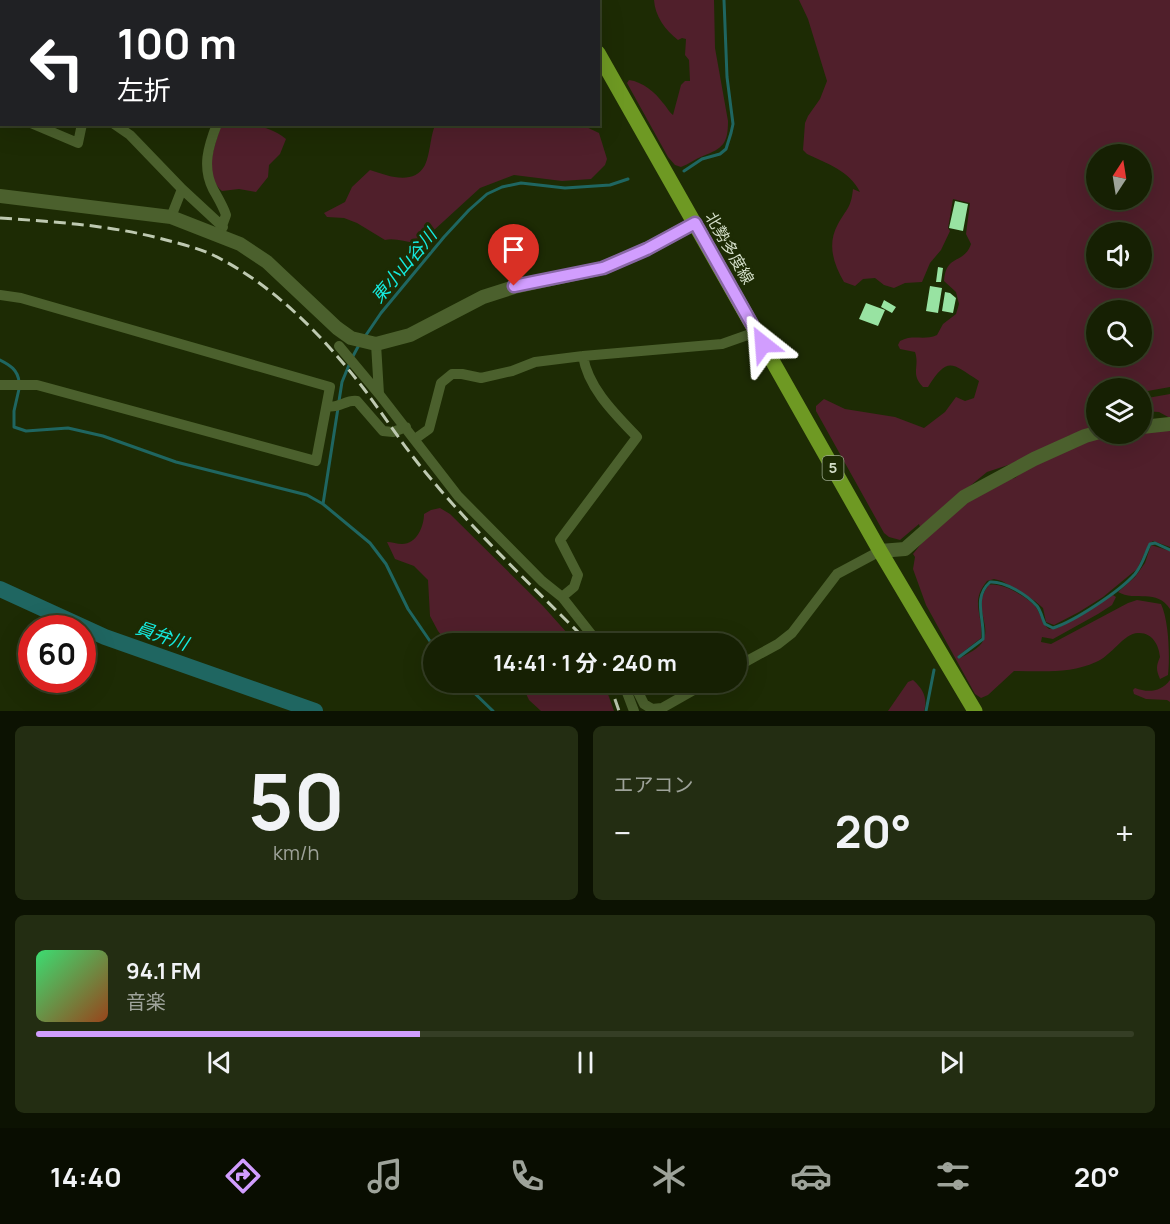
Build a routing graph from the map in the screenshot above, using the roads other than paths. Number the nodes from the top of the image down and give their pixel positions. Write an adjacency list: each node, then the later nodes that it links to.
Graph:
1 (600, 57): 9 (main road, 北勢多度線 / 5)
2 (38, 126): 3 (street)
3 (82, 126)
4 (117, 126): 6 (street)
5 (215, 126): 10 (street)
6 (182, 189): 8 (street); 10 (street)
7 (0, 196): 8 (street)
8 (171, 217): 10 (street)
9 (695, 223): 12 (main road, 北勢多度線 / 5); 13 (street)
10 (221, 231): 13 (street)
11 (0, 295): 18 (street)
12 (756, 332): 15 (street); 24 (main road, 北勢多度線 / 5)
13 (372, 343): 17 (street)
14 (342, 350): 17 (street)
15 (582, 356): 23 (street); 25 (street)
16 (0, 386): 18 (street)
17 (379, 394): 21 (street)
18 (329, 407): 21 (street)
19 (1170, 424): 20 (street)
20 (1152, 426)
21 (406, 427): 23 (street)
22 (1086, 436): 24 (street)
23 (415, 439): 25 (street)
24 (880, 551): 27 (street); 32 (main road, 北勢多度線 / 5)
25 (562, 597): 26 (street)
26 (590, 633)
27 (747, 661)
28 (627, 693): 31 (street)
29 (638, 693): 30 (street)
30 (689, 693)
31 (634, 711)
32 (975, 711)

